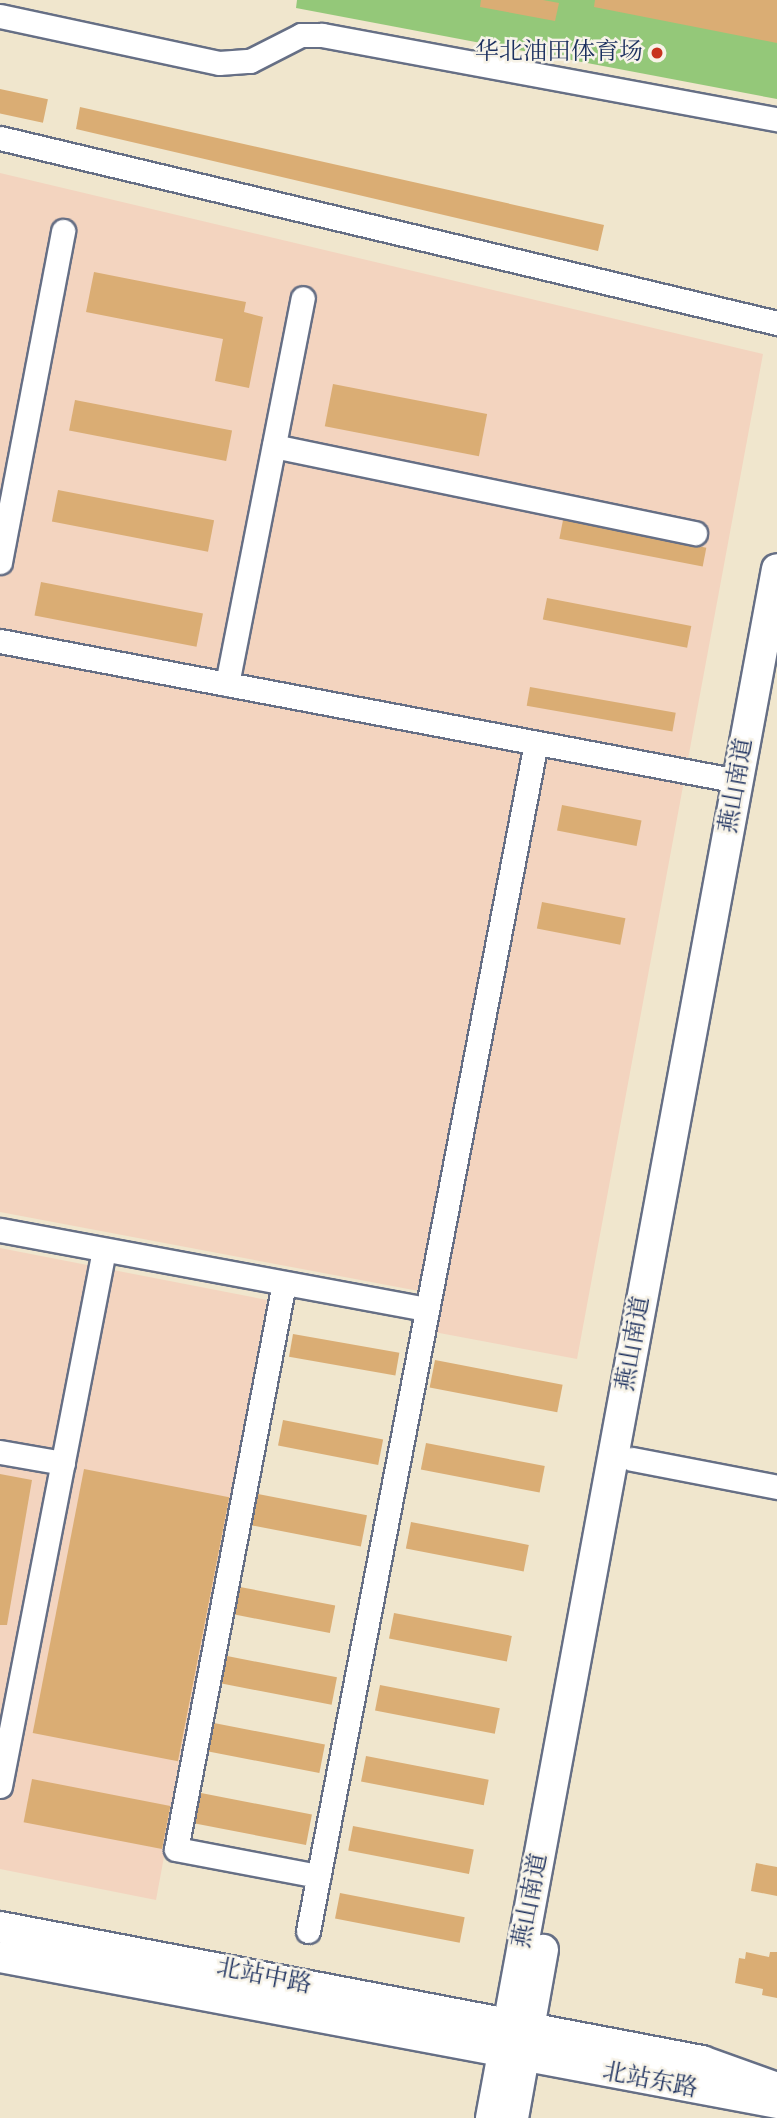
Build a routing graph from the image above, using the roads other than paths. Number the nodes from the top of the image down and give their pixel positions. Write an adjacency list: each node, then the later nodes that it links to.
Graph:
1 (0, 16): 2 (street)
2 (777, 119)
3 (0, 138): 6 (street)
4 (64, 231): 9 (street)
5 (303, 298): 7 (street)
6 (777, 323)
7 (274, 446): 8 (street); 13 (street)
8 (695, 533)
9 (0, 562)
10 (777, 569): 15 (main road, 燕山南道)
11 (0, 641): 13 (street)
12 (777, 677): 21 (main road, 燕山南道)
13 (227, 684): 14 (street)
14 (536, 743): 15 (street); 19 (street)
15 (738, 781): 29 (main road, 燕山南道)
16 (0, 1230): 17 (street)
17 (104, 1250): 18 (street); 22 (street)
18 (284, 1283): 19 (street); 25 (street)
19 (425, 1309): 25 (street)
20 (0, 1451): 22 (street)
21 (632, 1459): 23 (street); 29 (main road, 燕山南道)
22 (62, 1463): 24 (street)
23 (777, 1488)
24 (0, 1786)
25 (318, 1876): 27 (street)
26 (0, 1927): 29 (main road, 北站中路)
27 (307, 1931)
28 (0, 1957): 29 (main road, 北站中路)
29 (516, 2040): 30 (main road, 北站东路); 31 (main road, 北站东路); 32 (main road, 燕山南道); 33 (main road, 燕山南道)
30 (777, 2088)
31 (777, 2103)
32 (491, 2118)
33 (513, 2118)

